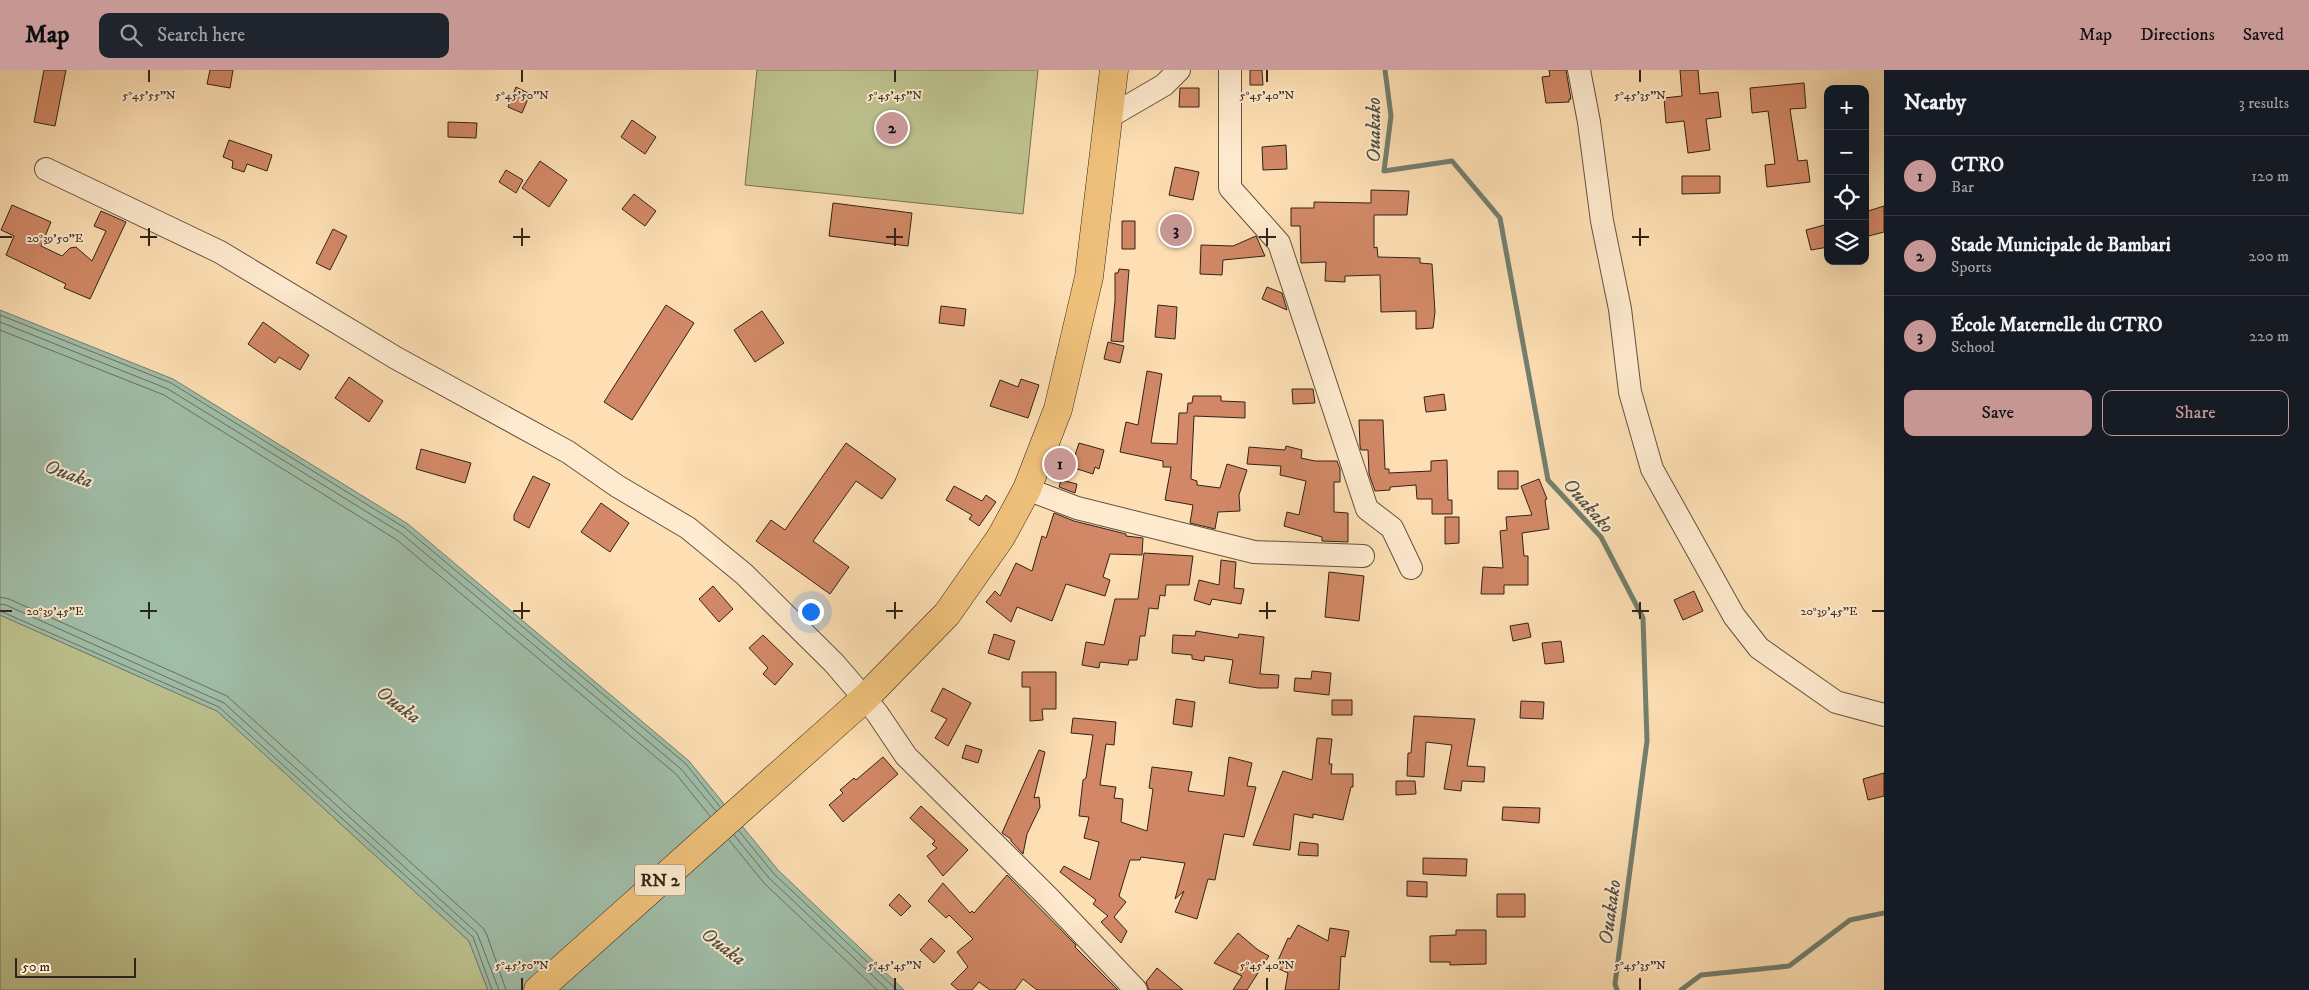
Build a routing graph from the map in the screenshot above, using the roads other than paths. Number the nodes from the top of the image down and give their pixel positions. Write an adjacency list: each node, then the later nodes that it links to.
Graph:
1 (1114, 70): 5 (main road, RN 2)
2 (1178, 70): 5 (street)
3 (1230, 70): 9 (street)
4 (1579, 70): 11 (street)
5 (1109, 117): 7 (main road, RN 2)
6 (46, 169): 10 (street)
7 (1027, 489): 8 (street); 10 (main road, RN 2)
8 (1363, 556)
9 (1411, 568)
10 (864, 699): 12 (main road, RN 2); 13 (street)
11 (1884, 715)
12 (538, 990)
13 (1136, 990)

